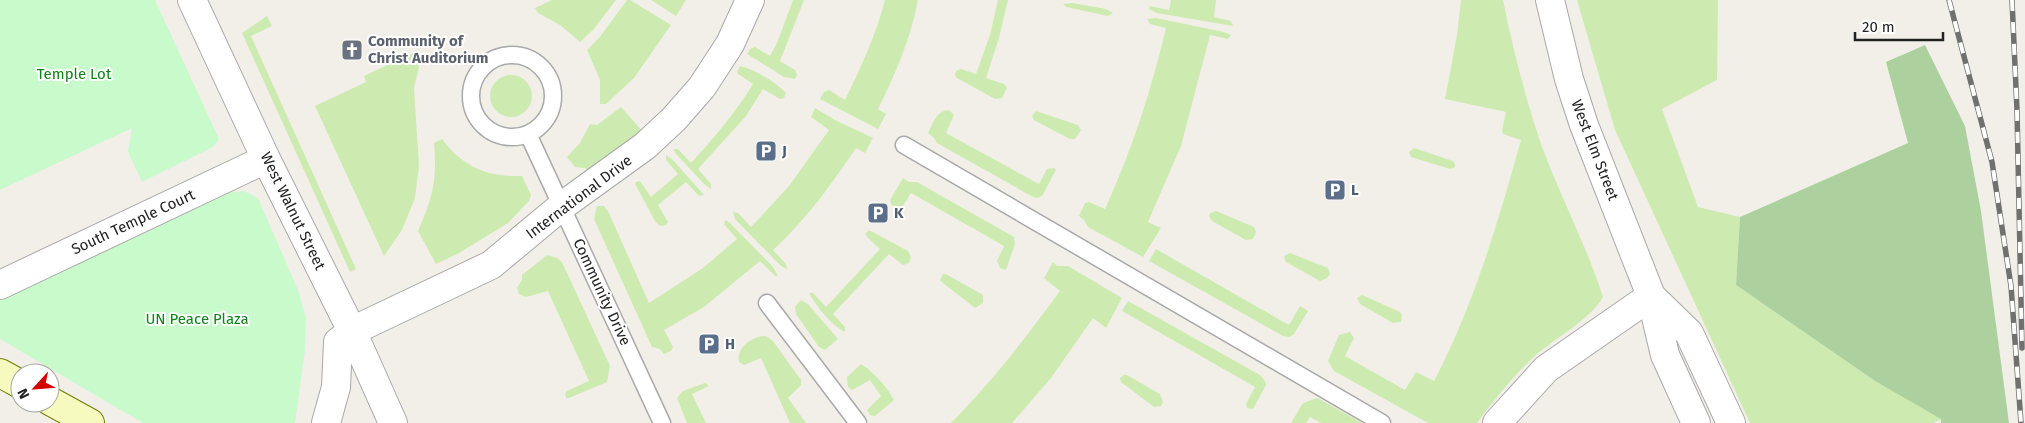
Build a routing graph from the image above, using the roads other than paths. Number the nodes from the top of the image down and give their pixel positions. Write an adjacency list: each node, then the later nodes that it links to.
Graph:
1 (192, 0): 6 (street, West Walnut Street)
2 (750, 0): 7 (street, International Drive)
3 (1550, 0): 9 (street, West Elm Street)
4 (528, 134): 4 (lane); 7 (lane, Community Drive)
5 (904, 145): 18 (lane)
6 (266, 159): 8 (street, South Temple Court); 11 (street, West Walnut Street)
7 (562, 206): 11 (street, International Drive); 16 (lane, Community Drive)
8 (0, 284)
9 (1652, 296): 19 (street); 20 (street, West Elm Street); 21 (street, West Elm Street)
10 (766, 303): 17 (lane)
11 (352, 331): 14 (street); 15 (street, West Walnut Street)
12 (60, 406): 13 (main road)
13 (90, 423)
14 (326, 423)
15 (393, 423)
16 (662, 423)
17 (858, 423)
18 (1382, 423)
19 (1497, 423)
20 (1696, 423)
21 (1731, 423)

